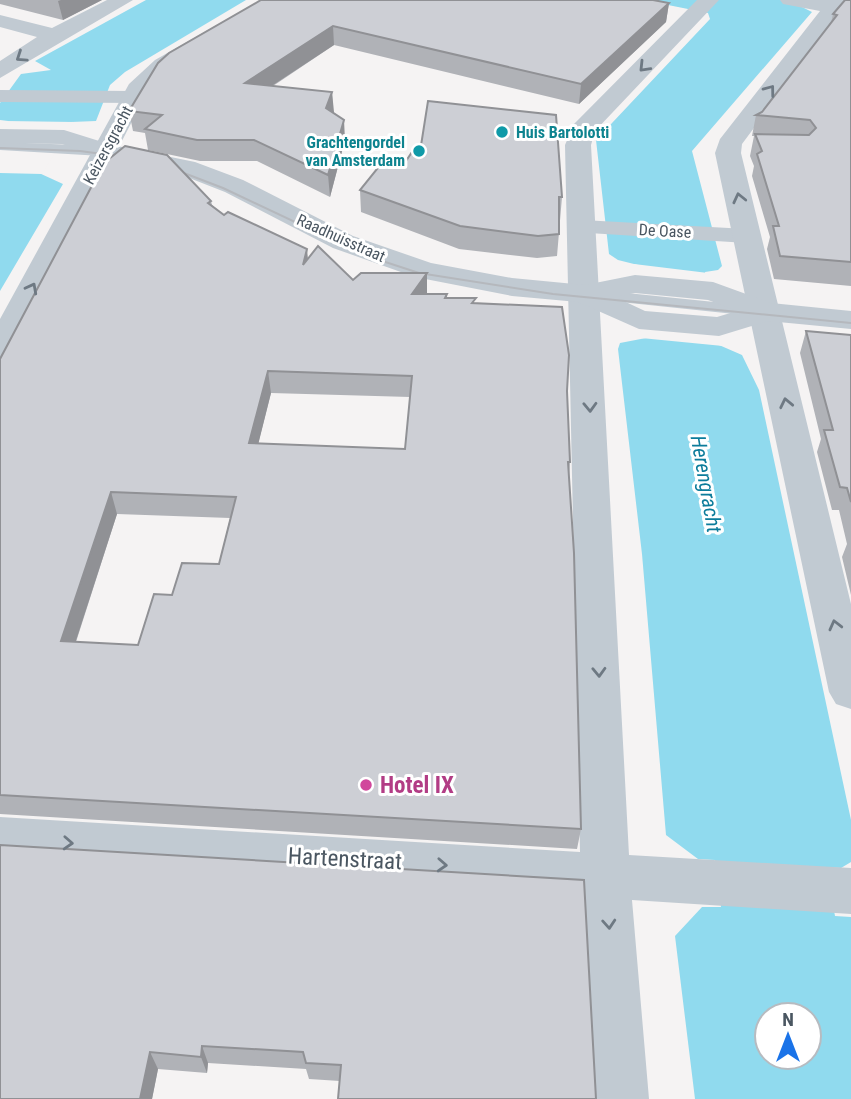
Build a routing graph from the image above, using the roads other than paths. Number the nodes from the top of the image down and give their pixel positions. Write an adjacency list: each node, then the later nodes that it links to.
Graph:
1 (123, 0): 8 (street)
2 (276, 0): 11 (street, Keizersgracht)
3 (790, 0): 4 (street)
4 (829, 3): 18 (street, one-way to 4)
5 (700, 10): 6 (street); 17 (street, one-way to 17)
6 (665, 12)
7 (0, 21): 8 (street)
8 (55, 35): 9 (street, one-way to 9)
9 (0, 71)
10 (2, 96): 11 (street)
11 (134, 97): 13 (street, Keizersgracht)
12 (0, 136): 15 (street)
13 (112, 140): 15 (street, Raadhuisstraat); 19 (street, Raadhuisstraat); 22 (street, Keizersgracht, one-way to 13)
14 (0, 146): 15 (lane)
15 (58, 148): 16 (street)
16 (0, 158)
17 (594, 228): 18 (street, De Oase); 19 (street)
18 (747, 236): 20 (street)
19 (585, 294): 20 (street, Raadhuisstraat); 25 (street, one-way to 25)
20 (766, 312): 21 (street, Raadhuisstraat); 23 (street, one-way to 20)
21 (851, 320)
22 (0, 348)
23 (851, 692)
24 (0, 839): 25 (street, Hartenstraat, one-way to 25)
25 (606, 874): 26 (street, Hartenstraat); 27 (street, one-way to 27)
26 (851, 891)
27 (621, 1099)

